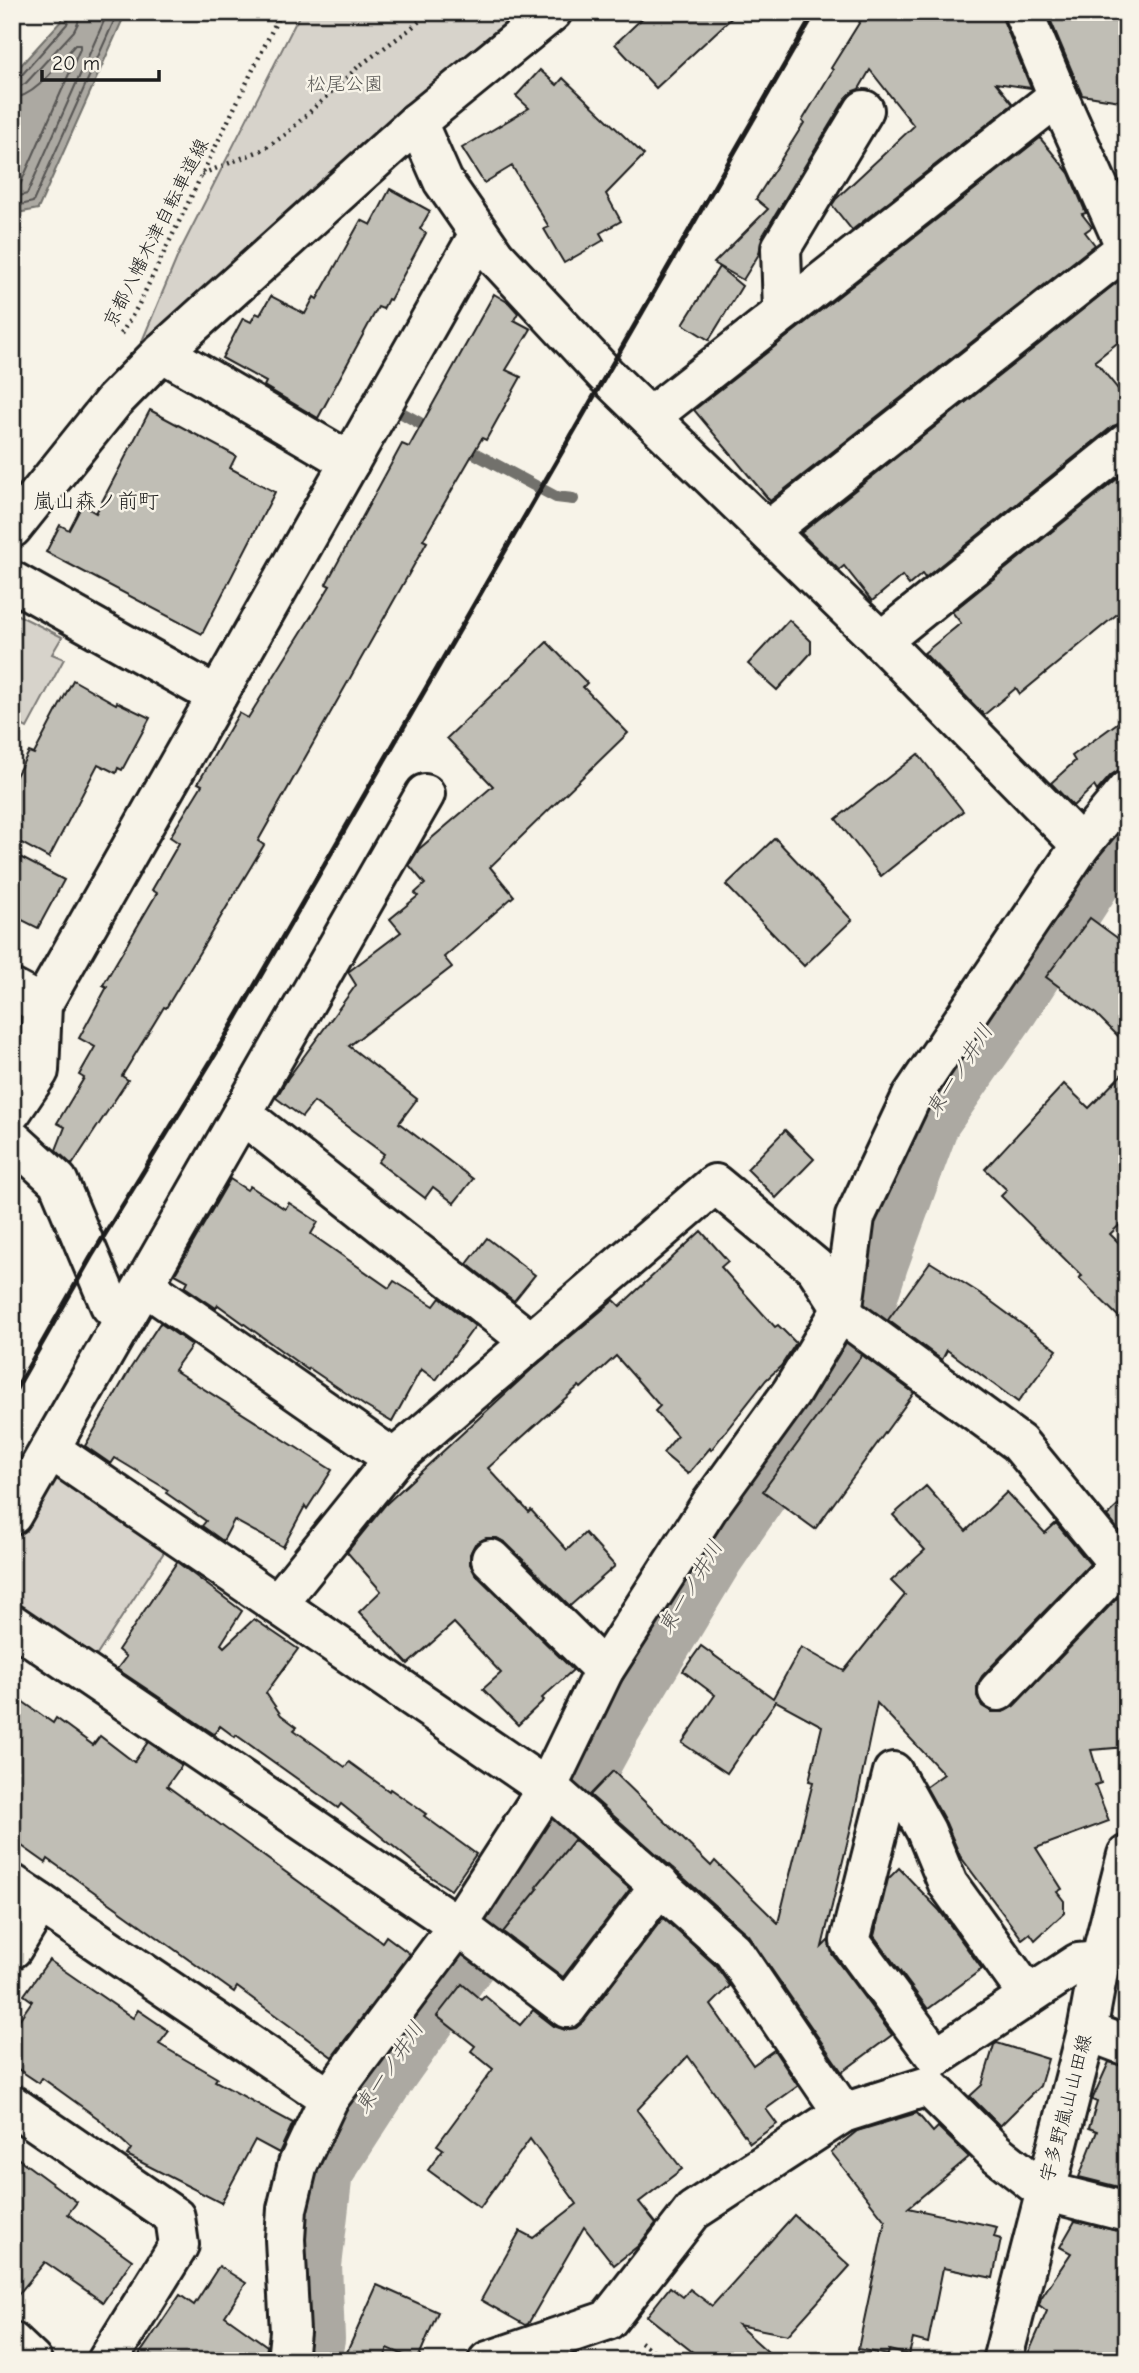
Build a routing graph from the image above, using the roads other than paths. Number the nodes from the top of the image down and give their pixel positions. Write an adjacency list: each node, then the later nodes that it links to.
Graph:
1 (552, 12): 5 (street)
2 (1023, 12): 3 (street)
3 (1058, 96): 7 (street); 8 (street)
4 (864, 110): 8 (street)
5 (418, 122): 6 (street); 9 (street)
6 (479, 234): 10 (street); 12 (street)
7 (1127, 248): 14 (street)
8 (783, 313): 10 (street)
9 (162, 352): 12 (street); 13 (street)
10 (650, 417): 14 (street)
11 (1127, 443): 16 (street)
12 (350, 462): 17 (street)
13 (12, 528)
14 (769, 530): 16 (street)
15 (12, 581): 17 (street)
16 (881, 641): 20 (street)
17 (217, 696): 21 (street)
18 (1127, 790): 20 (street)
19 (425, 794): 22 (street)
20 (1081, 845): 26 (street)
21 (27, 997): 23 (street)
22 (242, 1114): 24 (street); 27 (street)
23 (13, 1127): 25 (street)
24 (144, 1285): 25 (street); 29 (street)
25 (124, 1320): 28 (street)
26 (852, 1320): 27 (street); 32 (street); 35 (street)
27 (531, 1342): 29 (street)
28 (50, 1449): 30 (street); 33 (street)
29 (394, 1460): 33 (street)
30 (12, 1515)
31 (491, 1559): 35 (street)
32 (1123, 1567): 36 (street)
33 (277, 1604): 37 (street)
34 (12, 1624): 41 (street)
35 (604, 1670): 37 (street)
36 (998, 1691)
37 (561, 1799): 39 (street); 41 (street)
38 (1127, 1855): 43 (street, 宇多野嵐山山田線)
39 (660, 1885): 41 (street); 49 (street)
40 (26, 1893): 42 (street); 47 (street)
41 (467, 1934): 47 (street)
42 (12, 1949)
43 (1100, 1962): 44 (street); 45 (street, 宇多野嵐山山田線)
44 (1028, 1995): 44 (street)
45 (1087, 2031): 46 (street); 50 (street, 宇多野嵐山山田線)
46 (1127, 2046)
47 (329, 2098): 55 (street)
48 (12, 2105): 54 (street)
49 (843, 2113): 50 (street); 56 (street)
50 (1044, 2191): 51 (street); 57 (street, 宇多野嵐山山田線)
51 (1127, 2212)
52 (12, 2342): 53 (street)
53 (32, 2361)
54 (107, 2361)
55 (287, 2361)
56 (488, 2361)
57 (1003, 2361)

